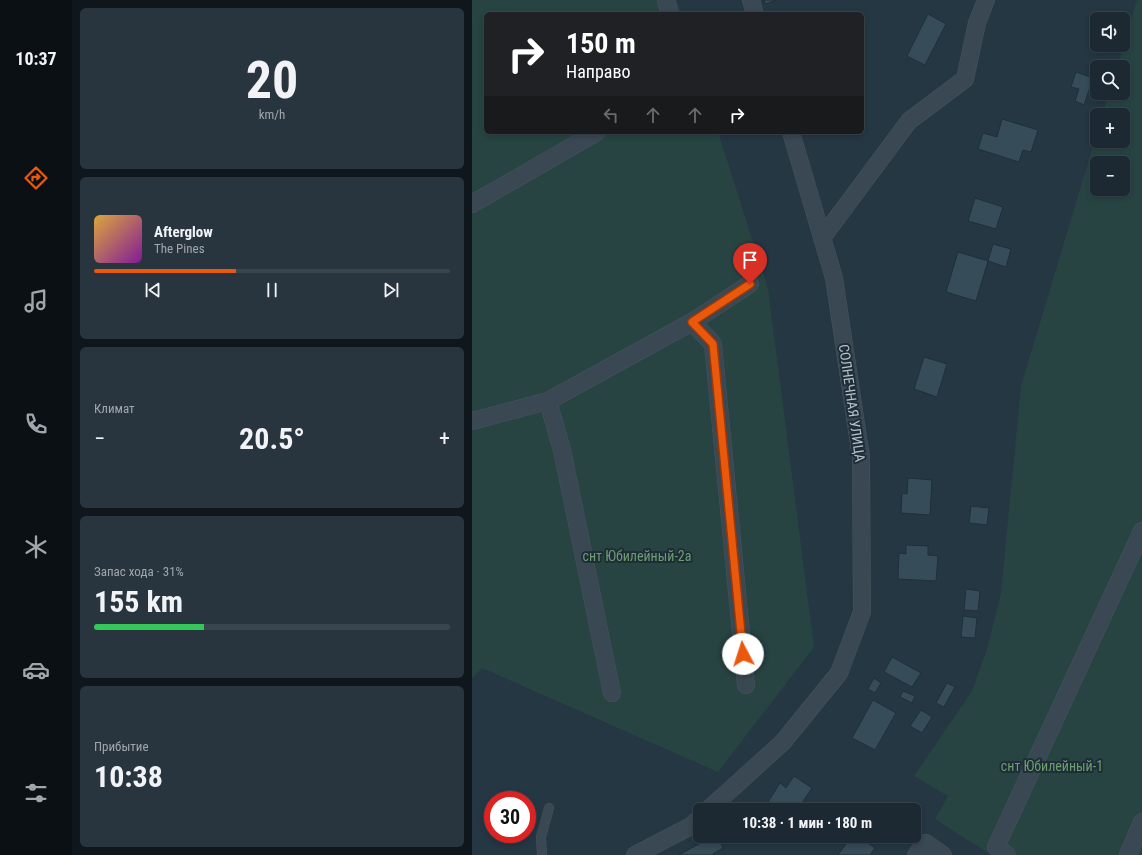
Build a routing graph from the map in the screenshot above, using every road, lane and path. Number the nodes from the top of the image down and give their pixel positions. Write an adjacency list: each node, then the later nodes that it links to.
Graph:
1 (666, 0): 4 (street)
2 (751, 0): 5 (street)
3 (986, 0): 9 (street)
4 (669, 12)
5 (754, 12)
6 (594, 134): 8 (street)
7 (792, 134): 9 (street, СОЛНЕЧНАЯ УЛИЦА)
8 (472, 204)
9 (822, 238): 17 (street, СОЛНЕЧНАЯ УЛИЦА)
10 (750, 284): 11 (street)
11 (692, 322): 12 (street); 15 (street)
12 (548, 401): 13 (street); 16 (street)
13 (472, 421)
14 (1142, 531): 25 (street)
15 (746, 685)
16 (612, 693)
17 (716, 803)
18 (549, 808): 22 (lane)
19 (1142, 822): 26 (street)
20 (693, 824): 23 (street)
21 (921, 849): 24 (street)
22 (542, 855)
23 (635, 855)
24 (942, 855)
25 (1008, 855)
26 (1128, 855)

